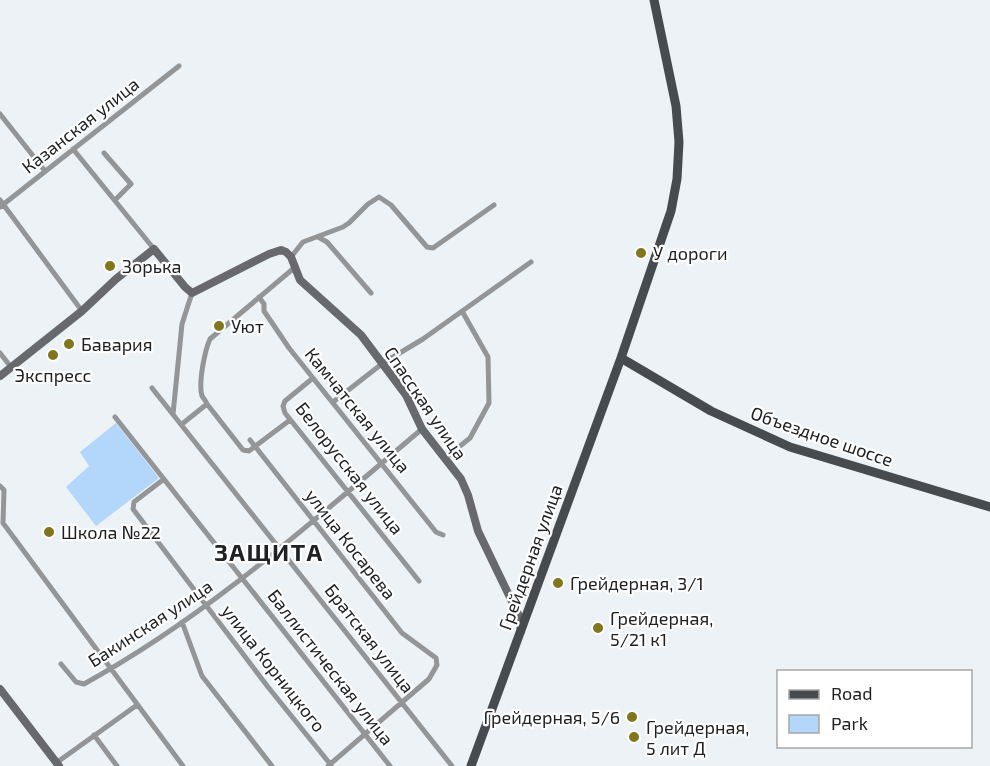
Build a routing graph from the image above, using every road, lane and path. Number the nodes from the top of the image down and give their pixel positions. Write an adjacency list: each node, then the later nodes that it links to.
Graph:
1 (654, 0): 21 (main road, Грейдерная улица)
2 (179, 66): 4 (street, Казанская улица)
3 (0, 114): 6 (street)
4 (73, 149): 6 (street, Казанская улица); 7 (street)
5 (104, 153): 7 (street)
6 (45, 171): 8 (street, Казанская улица)
7 (115, 200): 11 (street)
8 (1, 204): 18 (street)
9 (494, 205): 10 (street)
10 (318, 237): 12 (street); 16 (street)
11 (154, 249): 15 (street); 18 (street)
12 (291, 257): 14 (street, Спасская улица); 15 (street)
13 (531, 262): 19 (street)
14 (294, 268): 17 (street); 22 (street, Спасская улица)
15 (188, 290): 29 (street)
16 (371, 293)
17 (259, 297): 25 (street, Камчатская улица); 28 (street)
18 (82, 311): 23 (street)
19 (462, 311): 22 (street); 36 (street)
20 (0, 352): 23 (street)
21 (621, 358): 41 (main road, Объездное шоссе); 49 (main road, Грейдерная улица)
22 (383, 363): 27 (street); 33 (street, Спасская улица)
23 (11, 367): 24 (street)
24 (0, 376)
25 (313, 378): 27 (street, Камчатская улица); 31 (street, Белорусская улица)
26 (152, 388): 29 (street, Братская улица)
27 (333, 402): 37 (street, Камчатская улица)
28 (207, 404): 32 (street); 35 (street)
29 (173, 414): 32 (street, Братская улица)
30 (115, 417): 38 (street, Баллистическая улица)
31 (290, 420): 35 (street); 40 (street, Белорусская улица)
32 (183, 424): 45 (street, Братская улица)
33 (422, 429): 36 (street, Спасская улица); 37 (street, Бакинская улица)
34 (250, 440): 35 (street, улица Косарева)
35 (256, 446): 42 (street, улица Косарева)
36 (445, 458): 48 (street, Спасская улица)
37 (381, 464): 40 (street, Бакинская улица); 44 (street, Камчатская улица)
38 (164, 479): 46 (street, Баллистическая улица); 50 (street, улица Корницкого)
39 (0, 486): 43 (street)
40 (349, 492): 42 (street, Бакинская улица); 47 (street, Белорусская улица)
41 (990, 507)
42 (314, 520): 45 (street, Бакинская улица); 56 (street, улица Косарева)
43 (2, 525): 54 (street)
44 (443, 535)
45 (280, 548): 46 (street, Бакинская улица); 56 (street, Братская улица)
46 (243, 579): 50 (street, Бакинская улица); 58 (street, Баллистическая улица)
47 (419, 581)
48 (511, 599): 49 (street); 52 (street, Спасская улица)
49 (531, 604): 52 (main road, Грейдерная улица)
50 (206, 605): 51 (street, Бакинская улица); 61 (street, улица Корницкого)
51 (182, 622): 54 (street, Бакинская улица); 64 (street)
52 (521, 632): 67 (main road, Грейдерная улица)
53 (61, 664): 54 (street, Бакинская улица)
54 (111, 669): 57 (street)
55 (0, 689): 60 (street)
56 (403, 703): 58 (street); 66 (street, Братская улица)
57 (137, 705): 59 (street); 63 (street)
58 (364, 734): 61 (street); 65 (street, Баллистическая улица)
59 (94, 735): 60 (street); 62 (street)
60 (58, 764)
61 (330, 765)
62 (117, 766)
63 (183, 766)
64 (272, 766)
65 (390, 766)
66 (452, 766)
67 (471, 766)

